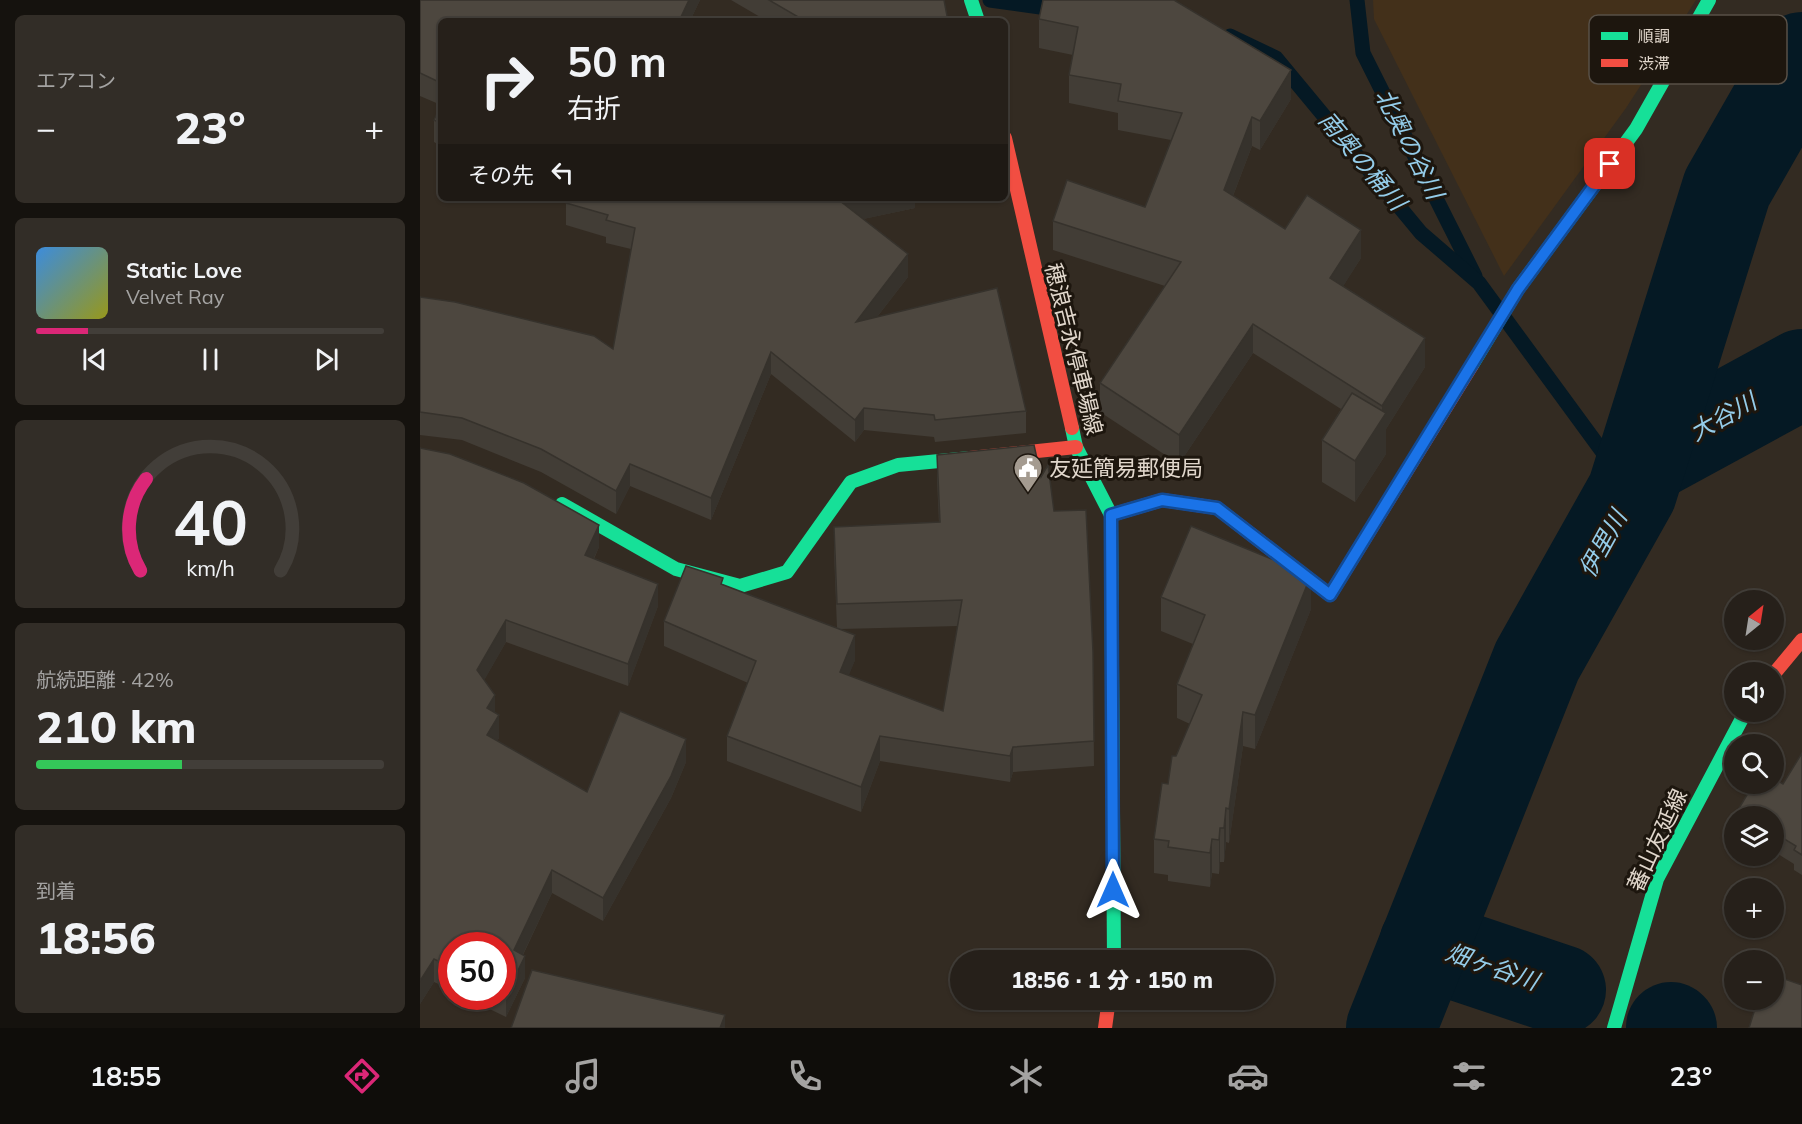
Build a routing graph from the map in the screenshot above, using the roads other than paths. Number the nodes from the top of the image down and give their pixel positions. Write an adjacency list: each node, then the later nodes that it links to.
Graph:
1 (971, 0): 4 (street)
2 (1709, 0): 3 (street)
3 (1701, 15)
4 (977, 18)
5 (1661, 84): 9 (street)
6 (1008, 151): 7 (street, 穂浪吉永停車場線)
7 (1076, 447): 8 (street); 9 (street, 穂浪吉永停車場線)
8 (553, 499)
9 (1111, 515): 13 (street, 穂浪吉永停車場線)
10 (1802, 640): 11 (street)
11 (1784, 662)
12 (1740, 722): 16 (street, 蕃山友延線)
13 (1114, 950)
14 (1107, 1010): 15 (street)
15 (1105, 1028)
16 (1614, 1028)

